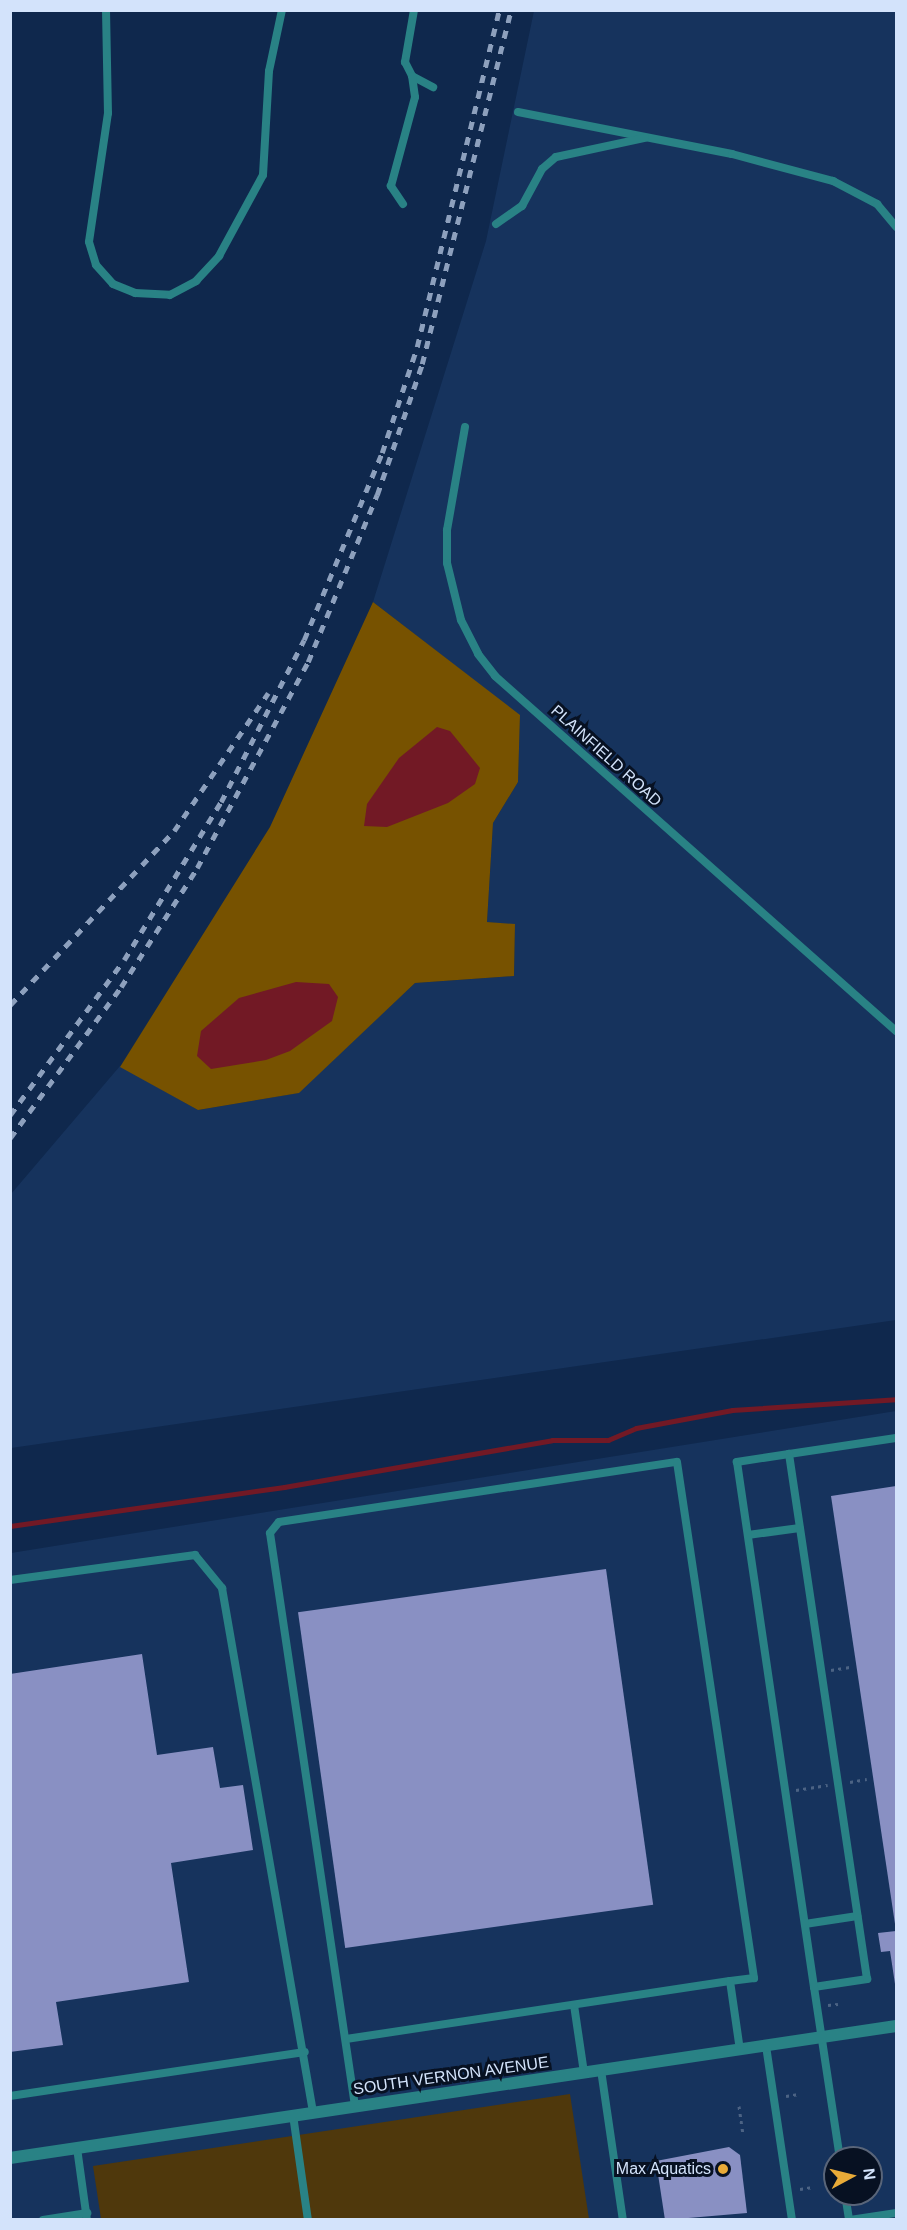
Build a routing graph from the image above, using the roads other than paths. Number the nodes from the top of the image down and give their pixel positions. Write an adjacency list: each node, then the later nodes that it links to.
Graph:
1 (106, 10): 2 (lane)
2 (282, 10)
3 (414, 10): 4 (lane)
4 (412, 76): 5 (lane); 8 (lane)
5 (433, 87)
6 (518, 112): 7 (lane)
7 (651, 137): 9 (lane); 10 (lane)
8 (403, 204)
9 (496, 224)
10 (897, 227)
11 (465, 427): 12 (lane, PLAINFIELD ROAD)
12 (897, 1031)
13 (897, 1438): 14 (lane)
14 (789, 1454): 15 (lane); 16 (lane)
15 (800, 1528): 16 (lane); 18 (lane)
16 (748, 1536): 19 (lane)
17 (10, 1580): 28 (lane)
18 (857, 1916): 19 (lane); 21 (lane)
19 (805, 1924): 21 (lane)
20 (730, 1981): 22 (lane); 25 (lane); 27 (lane)
21 (814, 1987): 24 (lane)
22 (574, 2005): 25 (lane); 30 (lane)
23 (897, 2026): 24 (street, SOUTH VERNON AVENUE)
24 (822, 2037): 26 (street, SOUTH VERNON AVENUE); 35 (lane)
25 (345, 2039): 32 (lane)
26 (766, 2046): 27 (street, SOUTH VERNON AVENUE); 43 (lane)
27 (740, 2050): 29 (street, SOUTH VERNON AVENUE)
28 (304, 2052): 31 (lane); 33 (lane)
29 (601, 2070): 30 (street, SOUTH VERNON AVENUE); 42 (lane)
30 (584, 2073): 32 (street, SOUTH VERNON AVENUE)
31 (10, 2096)
32 (356, 2106): 33 (street, SOUTH VERNON AVENUE)
33 (313, 2112): 34 (street, SOUTH VERNON AVENUE)
34 (293, 2115): 36 (street, SOUTH VERNON AVENUE); 41 (lane)
35 (838, 2146)
36 (77, 2148): 37 (street, SOUTH VERNON AVENUE); 39 (lane)
37 (10, 2158)
38 (897, 2213): 44 (lane)
39 (87, 2216): 40 (lane)
40 (43, 2220)
41 (308, 2220)
42 (623, 2220)
43 (792, 2220)
44 (850, 2220)

